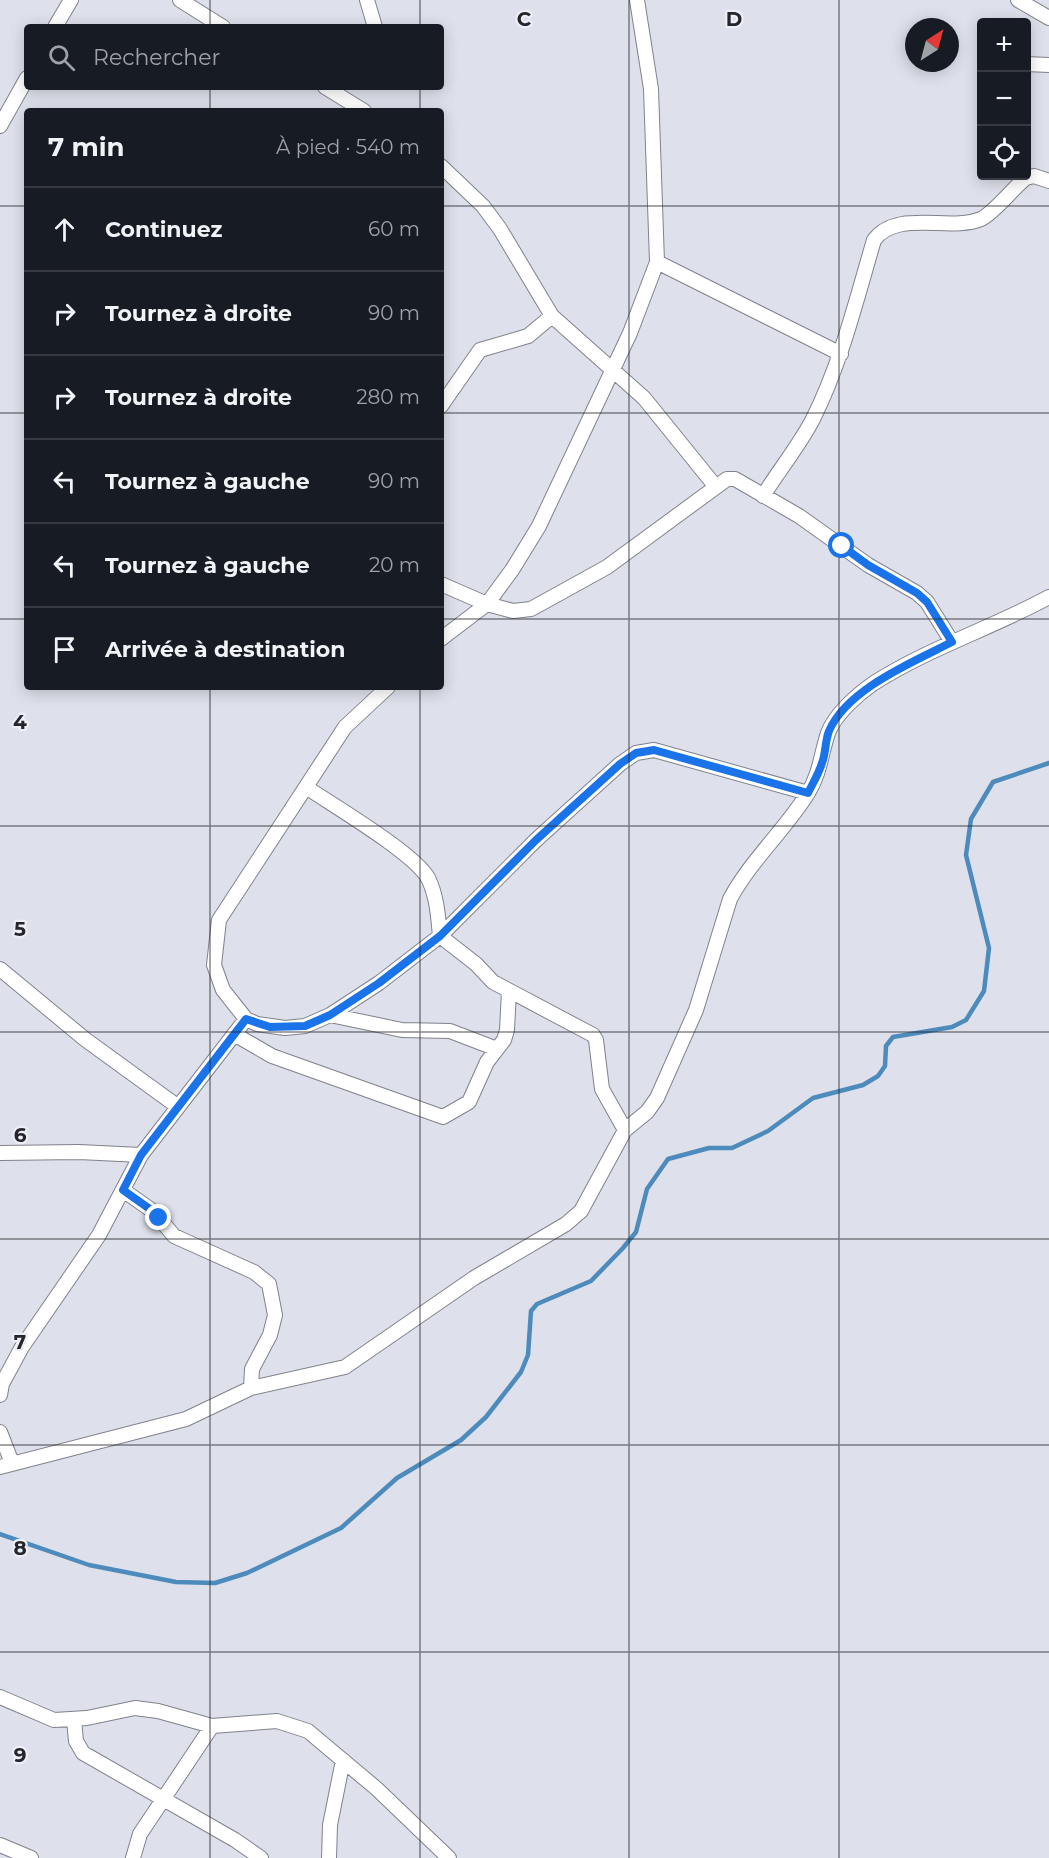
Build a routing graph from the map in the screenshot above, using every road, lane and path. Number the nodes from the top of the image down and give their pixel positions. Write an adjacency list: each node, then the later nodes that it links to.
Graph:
1 (71, 0): 7 (street)
2 (180, 0): 8 (street)
3 (367, 0): 9 (street)
4 (637, 0): 18 (street)
5 (1018, 0): 6 (street)
6 (1049, 18)
7 (57, 24)
8 (218, 24)
9 (374, 24)
10 (1031, 64): 11 (street)
11 (1049, 65)
12 (24, 83): 15 (street)
13 (334, 90): 14 (street)
14 (360, 108)
15 (0, 126)
16 (444, 169): 19 (street)
17 (1047, 176): 20 (street)
18 (657, 262): 20 (street); 21 (street)
19 (552, 316): 21 (street); 22 (street)
20 (840, 354): 24 (street)
21 (614, 370): 23 (street); 27 (street)
22 (444, 402)
23 (716, 487): 24 (street); 27 (street)
24 (763, 496): 29 (street)
25 (444, 585): 27 (street)
26 (1049, 597): 29 (street)
27 (487, 604): 28 (street)
28 (444, 637)
29 (952, 642): 32 (street)
30 (385, 690): 31 (street)
31 (306, 788): 33 (street); 37 (street)
32 (808, 793): 33 (street); 41 (street)
33 (440, 936): 35 (street); 36 (street)
34 (0, 969): 40 (street)
35 (509, 991): 39 (street); 41 (street)
36 (330, 1015): 37 (street); 39 (street)
37 (246, 1019): 38 (street)
38 (234, 1034): 39 (street); 40 (street)
39 (497, 1049)
40 (177, 1106): 42 (street)
41 (625, 1130): 45 (street)
42 (141, 1155): 43 (street); 44 (street)
43 (3, 1157)
44 (123, 1190): 45 (street); 46 (street)
45 (251, 1388): 48 (street)
46 (0, 1395)
47 (0, 1432): 48 (street)
48 (6, 1465)
49 (0, 1697): 50 (street)
50 (74, 1720): 51 (street); 53 (street)
51 (212, 1726): 52 (street); 53 (street)
52 (343, 1760): 58 (street); 59 (street)
53 (162, 1797): 56 (street); 57 (street)
54 (0, 1845): 55 (street)
55 (31, 1858)
56 (133, 1858)
57 (261, 1858)
58 (329, 1858)
59 (449, 1858)

